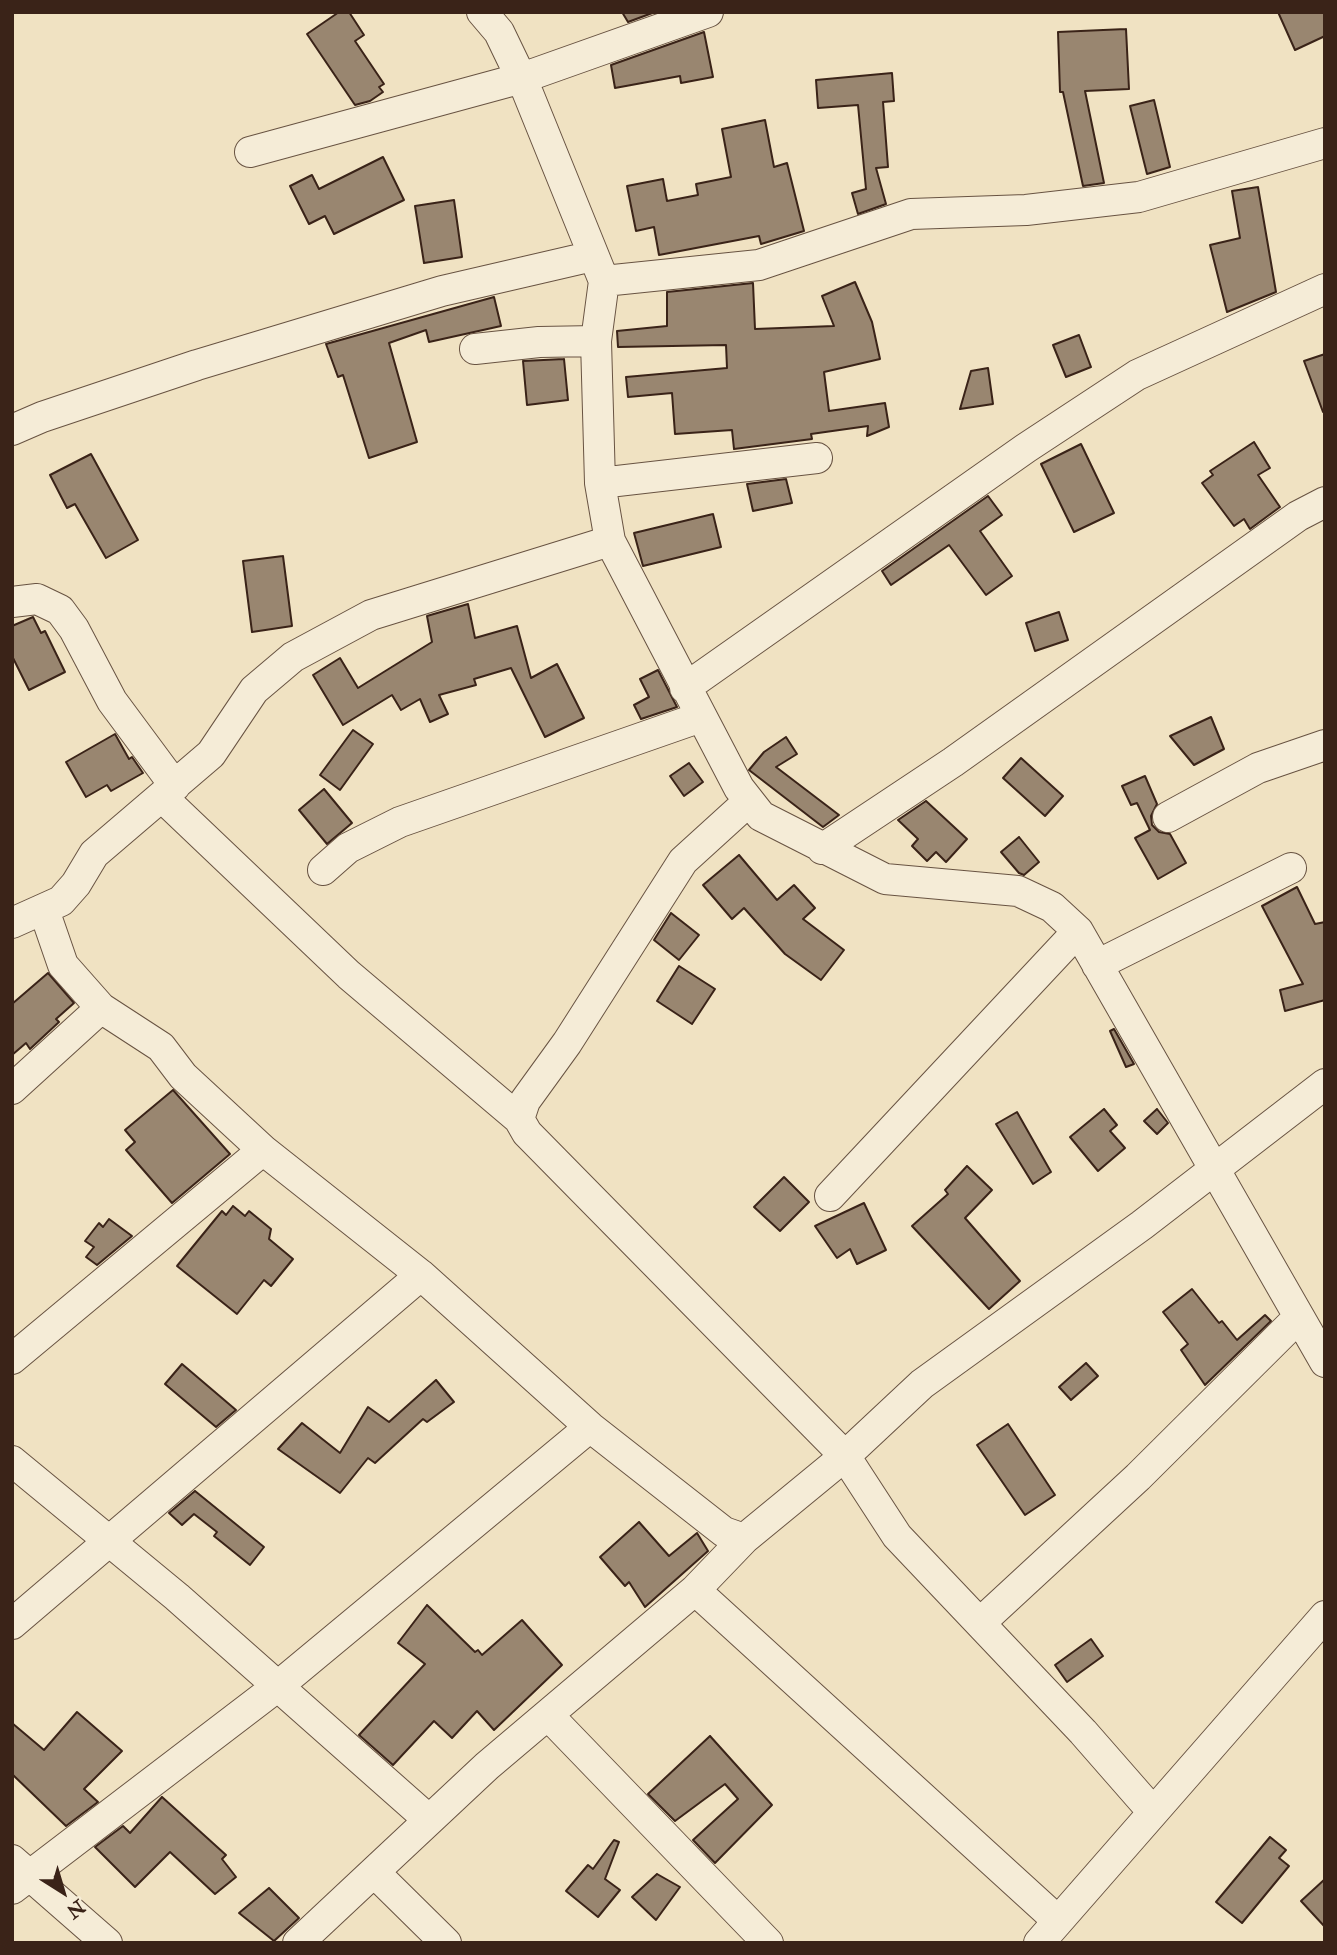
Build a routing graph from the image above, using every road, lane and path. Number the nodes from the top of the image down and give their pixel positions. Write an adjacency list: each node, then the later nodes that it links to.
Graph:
1 (482, 12): 3 (street)
2 (708, 12): 3 (street)
3 (522, 78): 5 (street); 6 (street)
4 (1325, 143): 6 (street)
5 (250, 152)
6 (598, 269): 8 (street); 10 (street)
7 (1325, 289): 16 (street)
8 (596, 341): 9 (street); 12 (street)
9 (475, 349)
10 (12, 430)
11 (817, 458): 12 (street)
12 (600, 483): 14 (street)
13 (1325, 502): 22 (street)
14 (610, 541): 16 (street); 19 (street)
15 (12, 602): 19 (street)
16 (685, 688): 17 (street)
17 (701, 717): 20 (street); 24 (street)
18 (1325, 745): 21 (street)
19 (169, 791): 25 (street); 32 (street)
20 (749, 801): 22 (street); 32 (street)
21 (1168, 817)
22 (821, 849): 27 (street)
23 (1291, 868): 28 (street)
24 (323, 870)
25 (44, 910): 26 (street); 29 (street)
26 (12, 923)
27 (1078, 931): 28 (street); 35 (street)
28 (1097, 965): 34 (street)
29 (101, 1009): 31 (street); 33 (street)
30 (1325, 1084): 34 (street)
31 (12, 1089)
32 (519, 1119): 41 (street)
33 (262, 1150): 36 (street); 38 (street)
34 (1213, 1171): 37 (street); 41 (street)
35 (830, 1196)
36 (421, 1275): 40 (street); 44 (street)
37 (1299, 1317): 39 (street); 47 (street)
38 (12, 1359)
39 (1325, 1362)
40 (590, 1427): 43 (street); 49 (street)
41 (845, 1456): 43 (street); 47 (street)
42 (12, 1461): 44 (street)
43 (744, 1539): 45 (street)
44 (110, 1542): 48 (street); 49 (street)
45 (695, 1590): 50 (street); 55 (street)
46 (1325, 1616): 51 (street)
47 (980, 1623): 51 (street)
48 (12, 1624)
49 (278, 1686): 52 (street); 54 (street)
50 (548, 1715): 52 (street); 59 (street)
51 (1153, 1812): 55 (street)
52 (429, 1820): 53 (street)
53 (374, 1872): 57 (street); 58 (street)
54 (18, 1874): 56 (street)
55 (1048, 1932)
56 (107, 1943)
57 (298, 1943)
58 (446, 1943)
59 (768, 1943)

